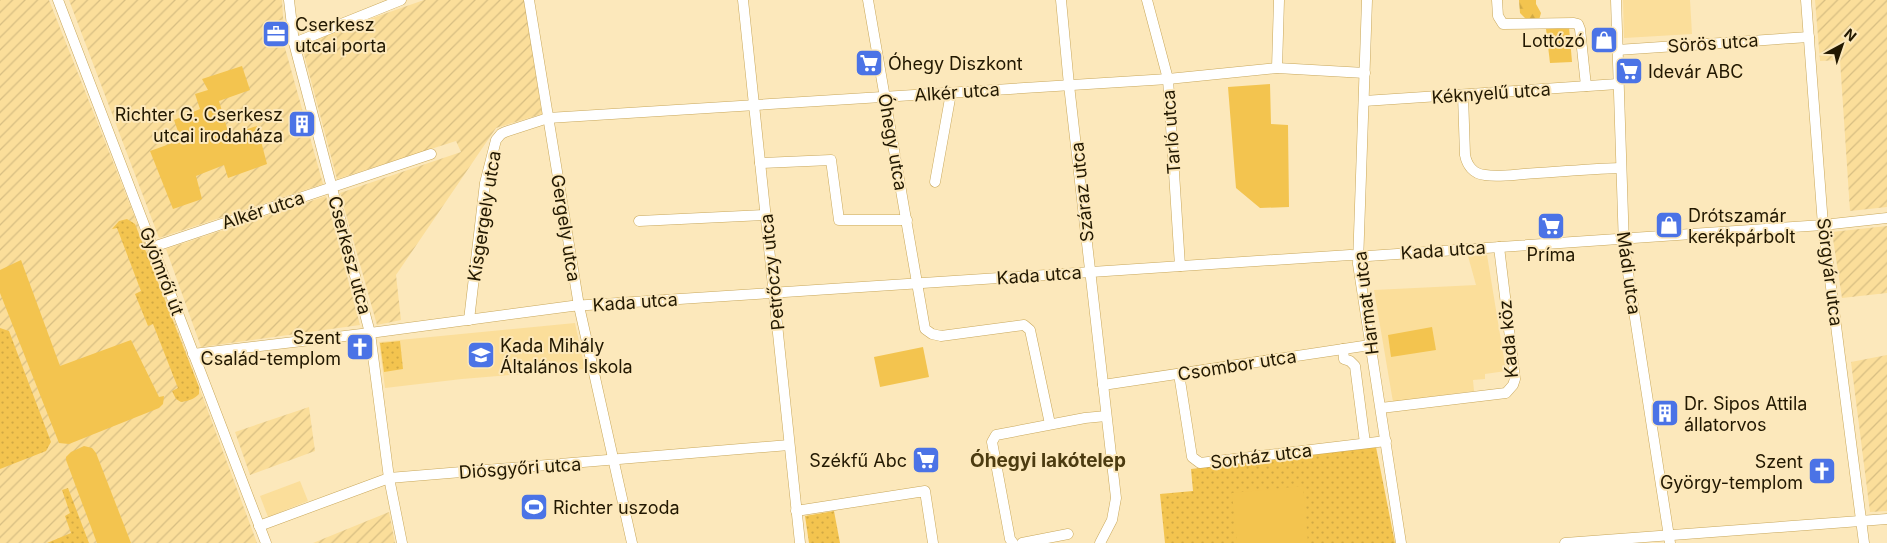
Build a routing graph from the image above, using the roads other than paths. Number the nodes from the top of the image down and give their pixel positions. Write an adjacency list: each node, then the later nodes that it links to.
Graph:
1 (58, 0): 40 (street, Gyömrői út)
2 (289, 0): 15 (street, Cserkesz utca)
3 (401, 0): 15 (street)
4 (529, 0): 28 (street, Gergely utca)
5 (744, 0): 27 (street, Petrőczy utca)
6 (868, 0): 25 (street, Óhegy utca)
7 (1061, 0): 21 (street, Száraz utca)
8 (1147, 0): 19 (street, Tarló utca)
9 (1279, 0): 17 (street)
10 (1367, 0): 18 (street, Harmat utca)
11 (1497, 0): 22 (street)
12 (1616, 0): 16 (street, Mádi utca)
13 (1806, 0): 14 (street, Sörgyár utca)
14 (1809, 37): 16 (street, Sörös utca); 38 (street, Sörgyár utca)
15 (294, 43): 33 (street, Cserkesz utca)
16 (1617, 50): 20 (street, Mádi utca)
17 (1277, 68): 18 (street, Alkér utca); 19 (street, Alkér utca)
18 (1365, 73): 26 (street, Harmat utca)
19 (1168, 79): 21 (street, Alkér utca); 43 (street, Tarló utca)
20 (1618, 84): 22 (street, Kéknyelű utca); 31 (street, Mádi utca)
21 (1069, 85): 23 (street, Alkér utca); 44 (street, Száraz utca)
22 (1586, 86): 24 (street, Kéknyelű utca)
23 (951, 93): 25 (street, Alkér utca); 32 (street)
24 (1464, 95): 26 (street, Kéknyelű utca); 31 (street)
25 (885, 97): 27 (street, Alkér utca); 36 (street, Óhegy utca)
26 (1364, 101): 42 (street, Harmat utca)
27 (754, 106): 28 (street, Alkér utca); 30 (street, Petrőczy utca)
28 (548, 118): 47 (street, Gergely utca); 48 (street, Kisgergely utca)
29 (431, 154): 33 (street, Alkér utca)
30 (760, 163): 34 (street, Petrőczy utca); 36 (street)
31 (1620, 168): 39 (street, Mádi utca)
32 (935, 182)
33 (332, 187): 40 (street, Alkér utca); 49 (street, Cserkesz utca)
34 (766, 215): 37 (street); 46 (street, Petrőczy utca)
35 (1887, 218): 38 (street, Kada utca)
36 (907, 220): 45 (street, Óhegy utca)
37 (639, 222)
38 (1823, 225): 39 (street, Kada utca); 65 (street, Sörgyár utca)
39 (1623, 238): 41 (street, Kada utca); 68 (street, Mádi utca)
40 (153, 247): 52 (street, Gyömrői út)
41 (1499, 247): 42 (street, Kada utca); 55 (street, Kada köz)
42 (1359, 255): 43 (street, Kada utca); 50 (street, Harmat utca)
43 (1180, 266): 44 (street, Kada utca)
44 (1091, 272): 45 (street, Kada utca); 54 (street, Száraz utca)
45 (918, 283): 46 (street, Kada utca); 57 (street, Óhegy utca)
46 (774, 293): 47 (street, Kada utca); 60 (street, Petrőczy utca)
47 (579, 306): 48 (street, Kada utca); 61 (street, Gergely utca)
48 (469, 320): 49 (street, Kada utca)
49 (370, 333): 52 (street, Kada utca); 62 (street, Cserkesz utca)
50 (1370, 345): 51 (street, Csombor utca); 55 (street, Harmat utca)
51 (1343, 349): 53 (street, Csombor utca); 59 (street)
52 (193, 354): 66 (street, Gyömrői út)
53 (1180, 374): 54 (street, Csombor utca); 59 (street, Sorház utca)
54 (1103, 385): 56 (street, Száraz utca)
55 (1381, 408): 58 (street, Harmat utca)
56 (1106, 416): 57 (street); 69 (street, Száraz utca)
57 (1050, 424): 75 (street)
58 (1386, 441): 59 (street, Sorház utca); 77 (street, Harmat utca)
59 (1366, 443)
60 (789, 445): 61 (street, Diósgyőri utca); 63 (street, Petrőczy utca)
61 (613, 461): 62 (street, Diósgyőri utca); 72 (street, Gergely utca)
62 (389, 478): 66 (street, Diósgyőri utca); 71 (street, Cserkesz utca)
63 (796, 511): 73 (street, Petrőczy utca); 74 (street)
64 (1887, 520): 65 (street)
65 (1861, 521): 68 (street); 79 (street, Sörgyár utca)
66 (259, 526): 70 (street, Gyömrői út)
67 (1068, 534): 76 (street)
68 (1670, 539): 78 (street)
69 (1104, 541)
70 (266, 543)
71 (402, 543)
72 (632, 543)
73 (800, 543)
74 (933, 543)
75 (1013, 543)
76 (1022, 543)
77 (1401, 543)
78 (1565, 543)
79 (1864, 543)

